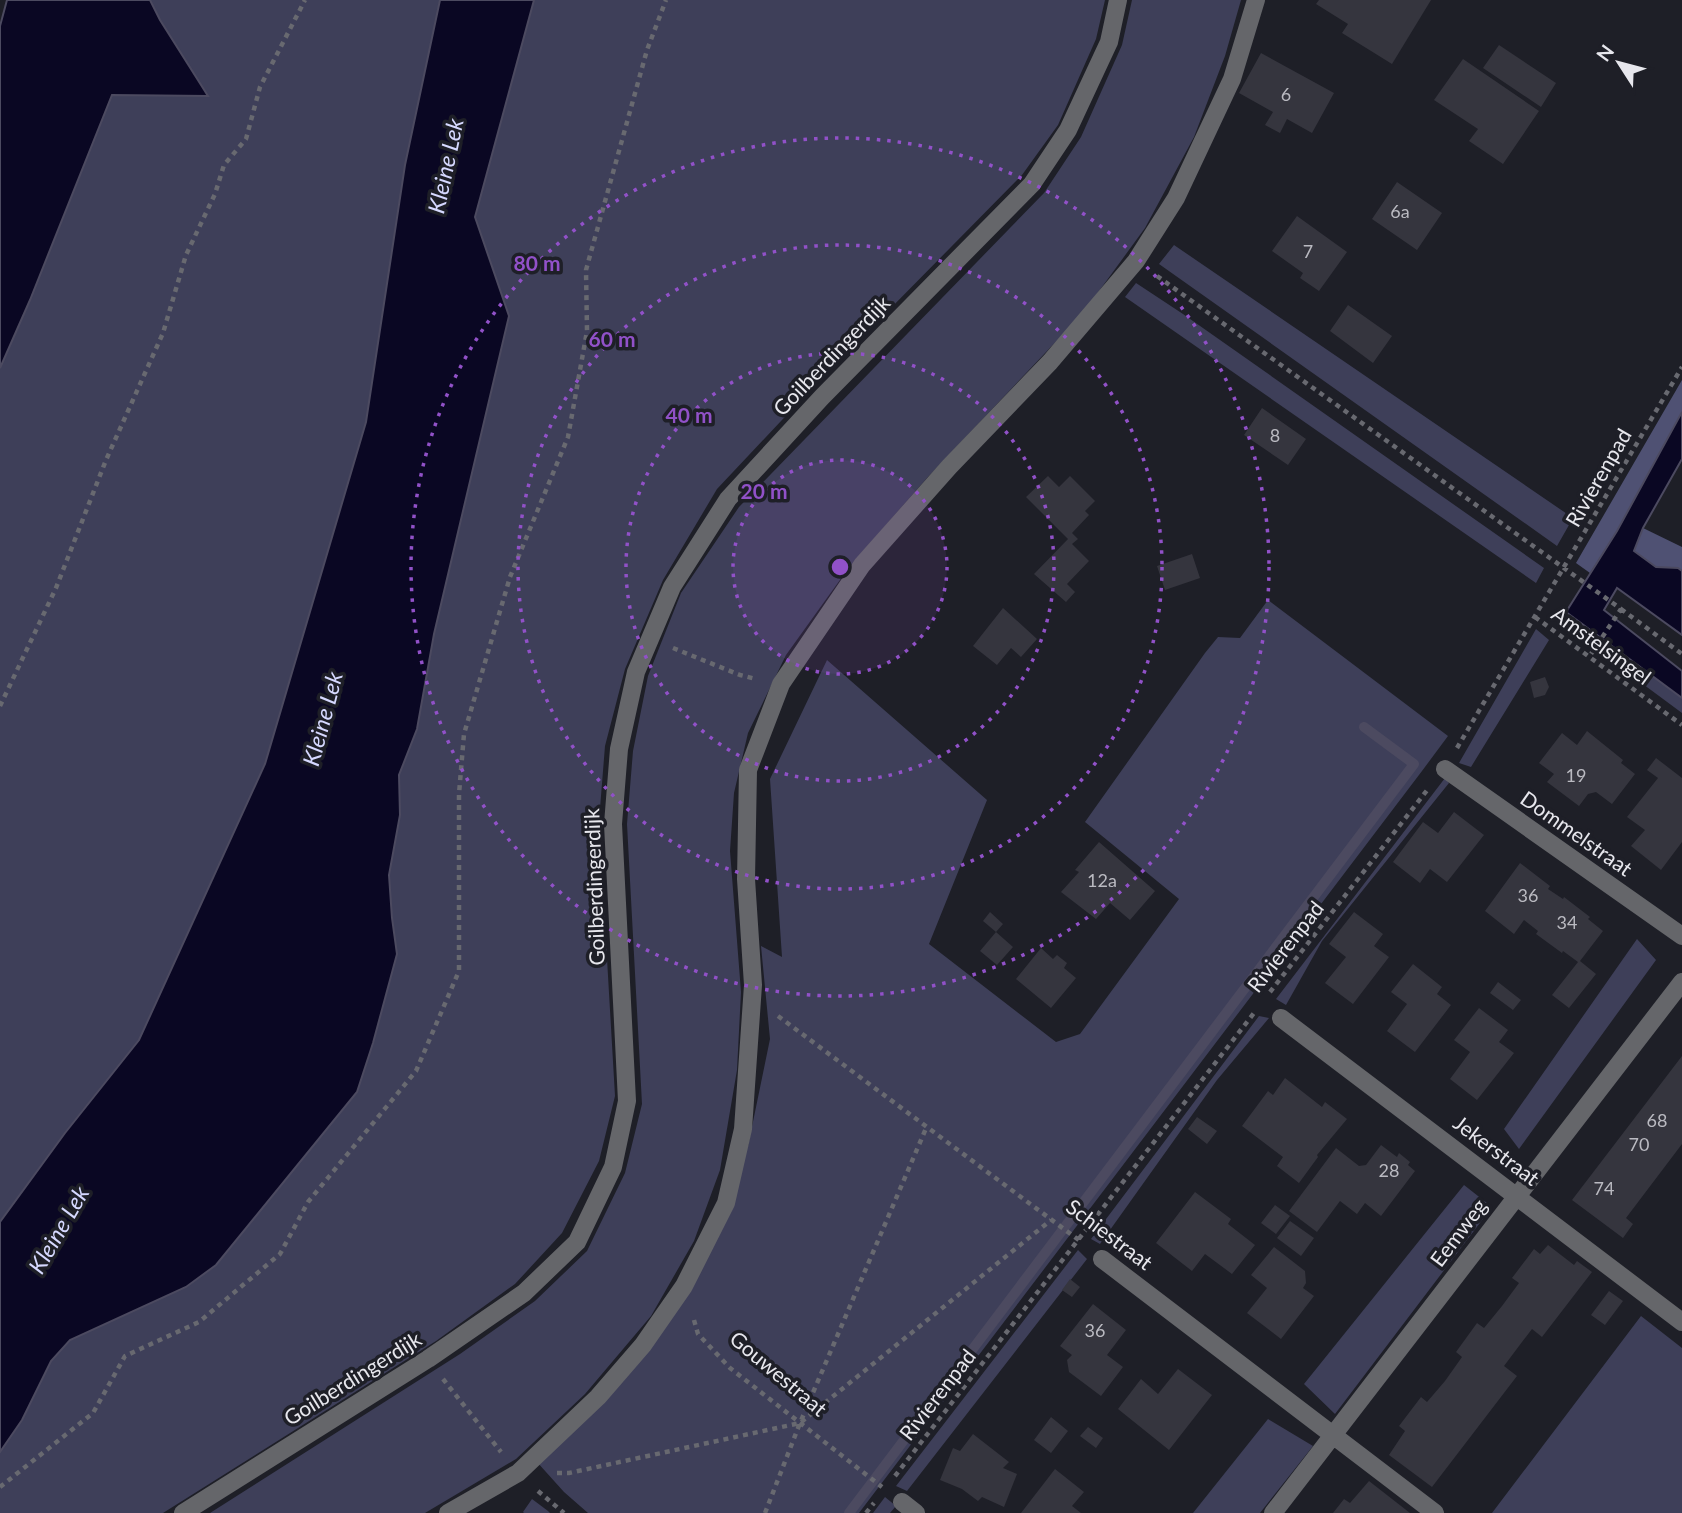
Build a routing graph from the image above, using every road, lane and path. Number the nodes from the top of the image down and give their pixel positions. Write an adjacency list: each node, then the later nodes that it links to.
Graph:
1 (305, 0): 14 (path)
2 (666, 0): 37 (path)
3 (1118, 0): 30 (street, Goilberdingerdijk)
4 (1255, 0): 5 (street)
5 (1136, 261): 7 (path); 20 (street)
6 (1682, 367): 7 (path, Rivierenpad)
7 (1564, 568): 8 (path); 9 (path, Rivierenpad)
8 (1621, 609): 10 (path); 11 (path)
9 (1535, 617): 11 (path, Amstelsingel); 16 (path, Rivierenpad)
10 (1682, 654)
11 (1588, 657): 15 (path, Amstelsingel)
12 (701, 659): 13 (path)
13 (740, 675)
14 (0, 706)
15 (1682, 725)
16 (1445, 769): 17 (street, Dommelstraat); 19 (path, Rivierenpad)
17 (1682, 936)
18 (1682, 982): 24 (street, Eemweg)
19 (1269, 993)
20 (752, 997): 23 (path, Schiestraat); 28 (street)
21 (1261, 1004): 26 (path, Rivierenpad)
22 (1281, 1018): 24 (street, Jekerstraat)
23 (927, 1126): 25 (path, Schiestraat); 31 (path)
24 (1517, 1196): 29 (street, Jekerstraat); 32 (street, Eemweg)
25 (1051, 1220): 26 (path, Schiestraat); 31 (path)
26 (1078, 1240): 27 (path, Schiestraat); 36 (path, Rivierenpad)
27 (1102, 1259): 32 (street, Schiestraat)
28 (684, 1286): 31 (path, Gouwestraat); 34 (street)
29 (1682, 1322)
30 (428, 1359): 33 (path); 40 (street, Goilberdingerdijk)
31 (800, 1423): 34 (path); 35 (path, Gouwestraat); 43 (path)
32 (1334, 1434): 46 (street, Eemweg); 47 (street, Schiestraat)
33 (489, 1436)
34 (518, 1474): 41 (street); 42 (path)
35 (870, 1478)
36 (894, 1478)
37 (0, 1487)
38 (885, 1489): 44 (path)
39 (902, 1502): 45 (street)
40 (183, 1513)
41 (448, 1513)
42 (564, 1513)
43 (765, 1513)
44 (866, 1513)
45 (916, 1513)
46 (1273, 1513)
47 (1435, 1513)

